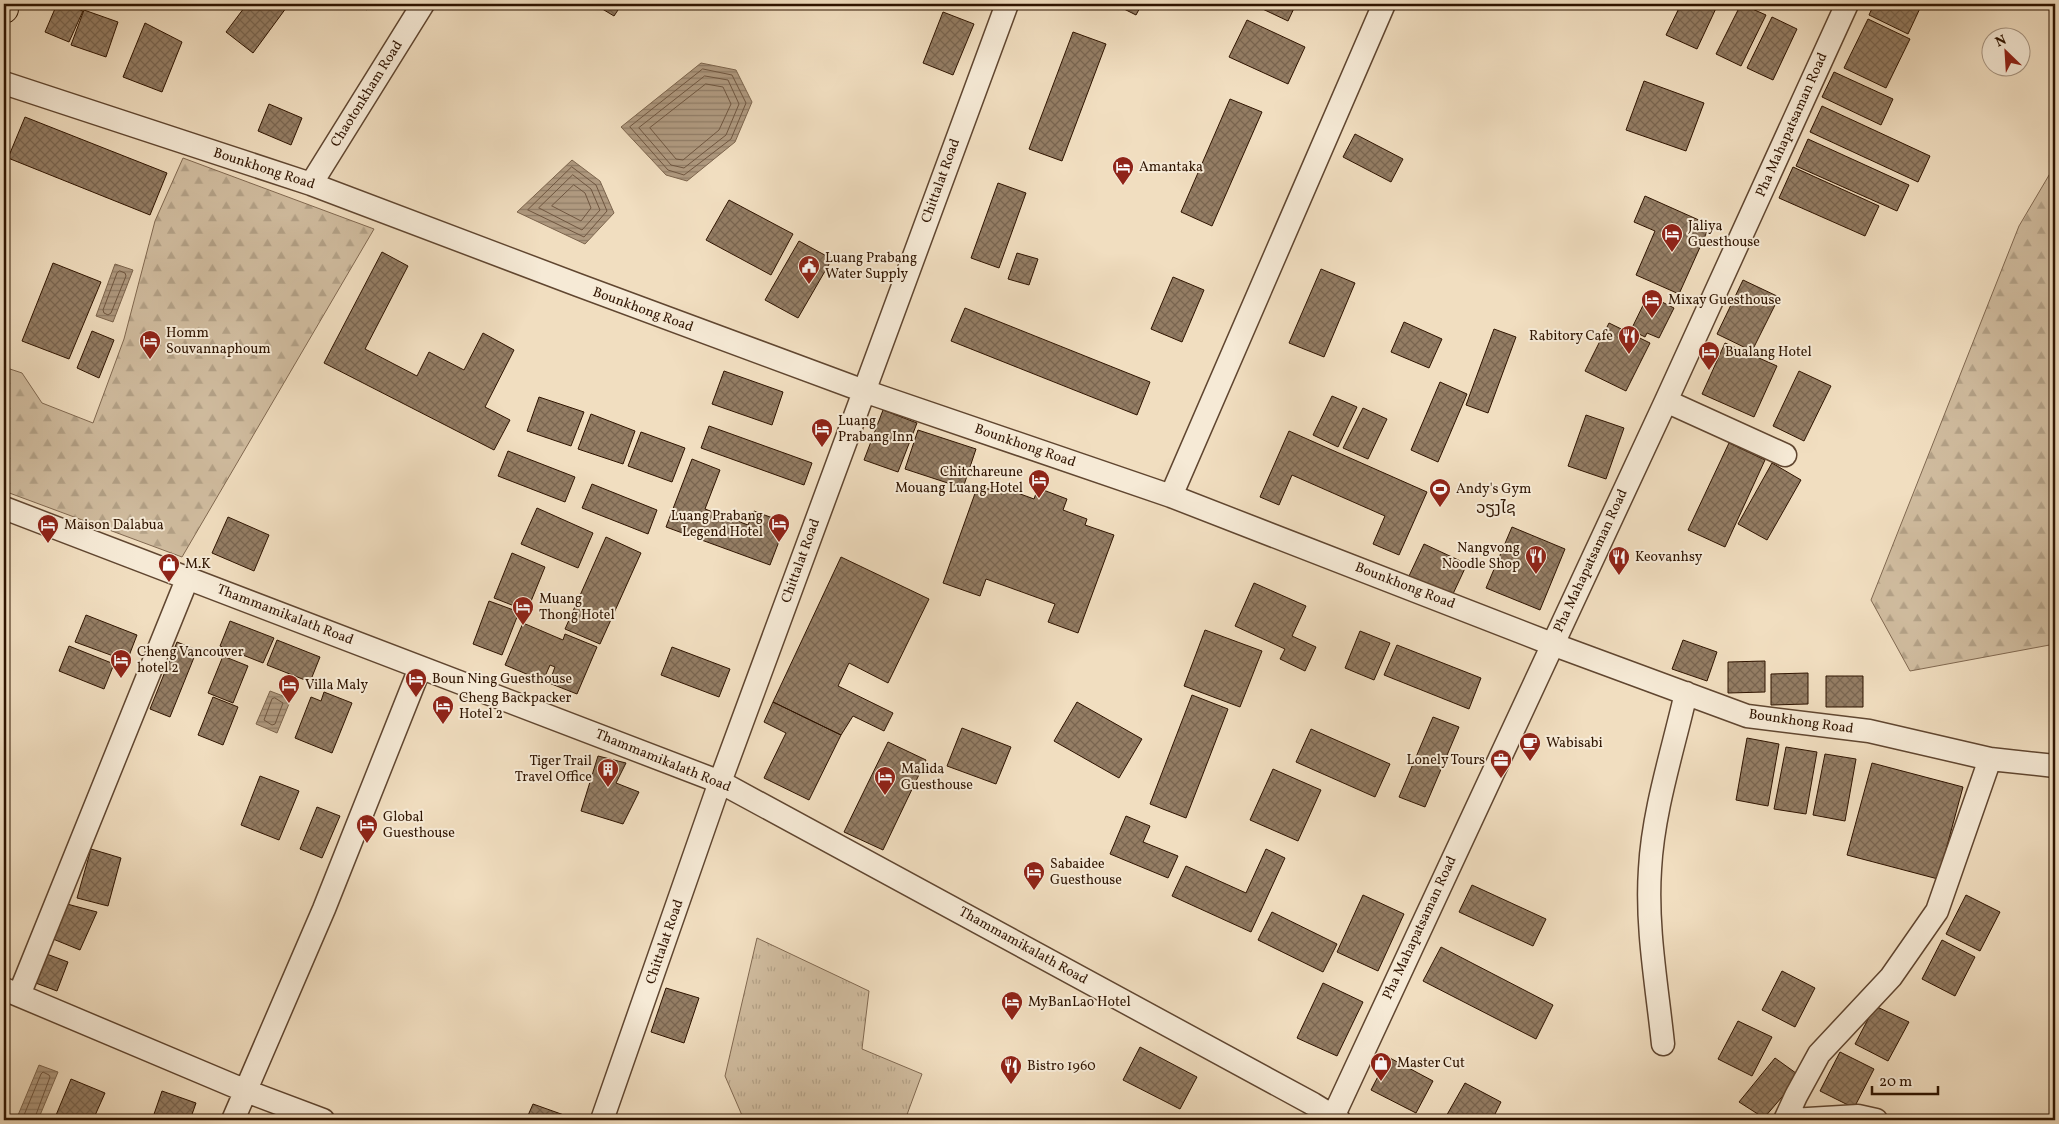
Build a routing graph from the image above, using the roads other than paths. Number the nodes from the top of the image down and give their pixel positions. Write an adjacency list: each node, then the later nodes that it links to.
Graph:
1 (4, 4): 6 (main road)
2 (423, 4): 8 (street, Chaotonkham Road)
3 (1007, 4): 9 (street, Chittalat Road)
4 (1384, 4): 12 (street)
5 (1848, 4): 10 (street, Pha Mahapatsaman Road)
6 (4, 9)
7 (4, 83): 8 (street, Bounkhong Road)
8 (311, 184): 9 (street, Bounkhong Road)
9 (864, 391): 12 (street, Bounkhong Road); 20 (street, Chittalat Road)
10 (1666, 401): 11 (street); 15 (street, Pha Mahapatsaman Road)
11 (1785, 455)
12 (1171, 496): 15 (street, Bounkhong Road)
13 (4, 508): 14 (street, Thammamikalath Road)
14 (188, 577): 16 (street, Thammamikalath Road); 21 (street)
15 (1552, 644): 17 (street, Bounkhong Road); 24 (street, Pha Mahapatsaman Road)
16 (420, 668): 20 (street, Thammamikalath Road); 23 (street)
17 (1686, 693): 18 (street, Bounkhong Road); 22 (street)
18 (1990, 758): 19 (street, Bounkhong Road); 28 (street)
19 (2055, 766)
20 (720, 782): 24 (street, Thammamikalath Road); 27 (street, Chittalat Road)
21 (11, 992): 23 (street)
22 (1663, 1044)
23 (246, 1091): 25 (street); 26 (street)
24 (1336, 1118)
25 (233, 1120)
26 (323, 1120)
27 (602, 1120)
28 (1785, 1120)
29 (1791, 1120): 30 (street)
30 (1876, 1120)

